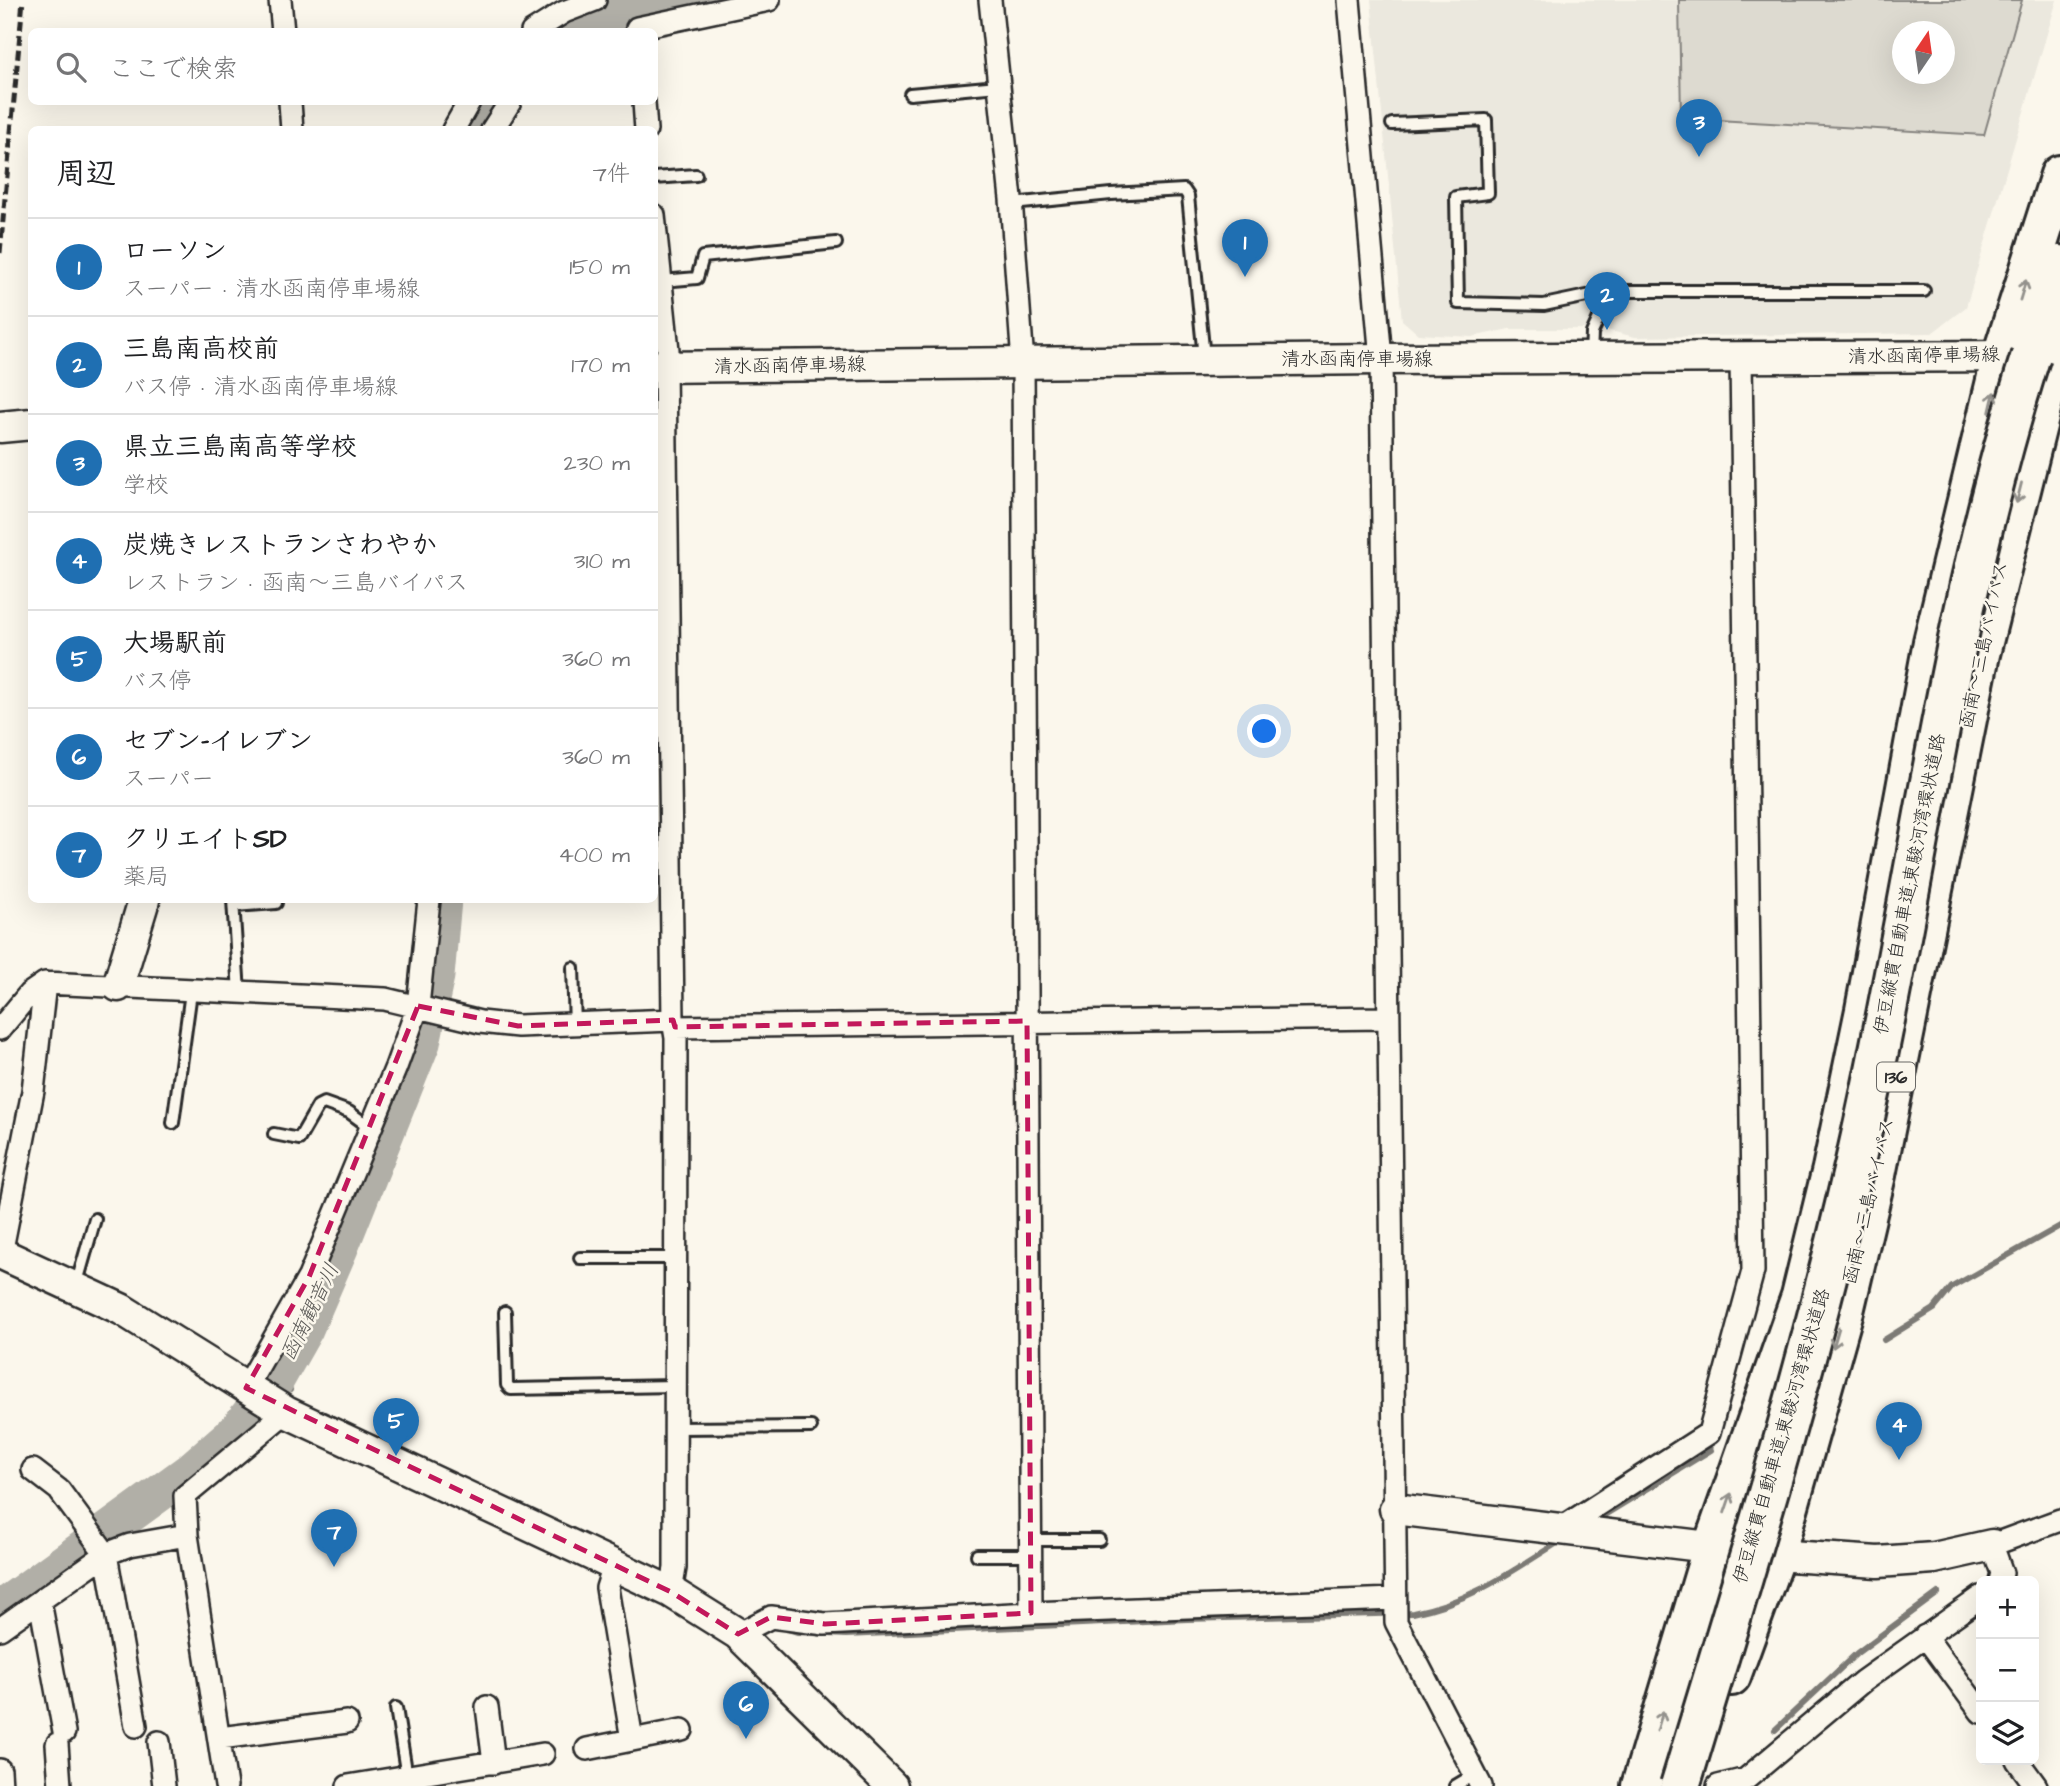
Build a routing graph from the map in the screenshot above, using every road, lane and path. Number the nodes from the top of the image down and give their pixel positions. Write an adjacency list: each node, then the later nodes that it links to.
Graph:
1 (280, 0): 8 (street)
2 (594, 0): 9 (street)
3 (769, 0): 6 (street)
4 (990, 0): 11 (street)
5 (1349, 0): 36 (street)
6 (736, 3): 7 (street)
7 (694, 9): 10 (street)
8 (283, 28)
9 (538, 28)
10 (637, 28)
11 (998, 86): 12 (lane); 25 (street)
12 (910, 94)
13 (290, 105): 18 (street)
14 (467, 105): 19 (street)
15 (508, 105): 20 (street)
16 (643, 105): 21 (street)
17 (1392, 124): 31 (lane)
18 (292, 126)
19 (455, 126)
20 (495, 126)
21 (646, 126)
22 (696, 174): 24 (lane)
23 (2060, 175): 33 (highway, one-way to 23)
24 (658, 178)
25 (1012, 204): 37 (lane); 38 (street)
26 (836, 243): 29 (lane)
27 (658, 248): 29 (street)
28 (2060, 265): 117 (highway, 伊豆縦貫自動車道;東駿河湾環状道路, bridge)
29 (662, 281): 39 (street)
30 (1924, 291): 31 (lane)
31 (1611, 292): 34 (lane)
32 (2057, 348): 33 (street, 清水函南停車場線); 82 (highway, 函南～三島バイパス / 136, one-way to 82)
33 (2002, 356): 35 (street, 清水函南停車場線); 78 (highway, 136, one-way to 33)
34 (1591, 358): 35 (street, 清水函南停車場線); 36 (street, 清水函南停車場線)
35 (1741, 358): 74 (street)
36 (1381, 359): 37 (street, 清水函南停車場線); 52 (street)
37 (1204, 361): 38 (street, 清水函南停車場線)
38 (1023, 363): 39 (street, 清水函南停車場線); 53 (street)
39 (660, 367): 54 (street)
40 (28, 424): 41 (street)
41 (0, 427)
42 (143, 903): 48 (street)
43 (233, 903): 44 (lane); 50 (lane)
44 (276, 903)
45 (429, 903): 51 (street)
46 (573, 968): 55 (lane)
47 (45, 982): 48 (street); 56 (street); 61 (street)
48 (118, 986): 49 (street)
49 (191, 992): 50 (street); 57 (lane)
50 (239, 993): 51 (street)
51 (418, 1006): 55 (street); 58 (street)
52 (1387, 1018): 53 (street); 72 (street)
53 (1027, 1021): 54 (street); 79 (street)
54 (674, 1023): 55 (street); 63 (street)
55 (575, 1025)
56 (0, 1029)
57 (173, 1123)
58 (371, 1128): 59 (lane); 67 (street)
59 (274, 1135)
60 (95, 1219): 64 (lane)
61 (1, 1253): 64 (street)
62 (579, 1258): 63 (lane)
63 (676, 1258): 66 (street)
64 (76, 1286): 67 (street)
65 (505, 1312): 66 (lane)
66 (676, 1386): 70 (street)
67 (247, 1389): 68 (street)
68 (282, 1410): 75 (street); 83 (street)
69 (811, 1427): 70 (lane)
70 (676, 1428): 85 (street)
71 (33, 1470): 80 (street)
72 (1395, 1509): 74 (street); 88 (street)
73 (2060, 1520): 77 (street)
74 (1560, 1529): 78 (street)
75 (187, 1535): 80 (street); 99 (street)
76 (1099, 1540): 79 (lane)
77 (1992, 1545): 82 (street); 84 (street)
78 (1713, 1546): 82 (street); 116 (highway, 136, one-way to 78)
79 (1032, 1548): 81 (lane); 89 (street)
80 (105, 1550): 87 (street); 97 (street)
81 (977, 1555)
82 (1775, 1555): 118 (highway, 函南～三島バイパス / 136)
83 (614, 1566): 85 (street); 100 (street)
84 (2001, 1576)
85 (671, 1592): 91 (street)
86 (1976, 1600): 92 (street)
87 (40, 1601): 90 (street); 110 (street)
88 (1395, 1608): 89 (street); 108 (street)
89 (1031, 1613): 91 (street)
90 (0, 1629)
91 (738, 1634): 114 (street)
92 (1925, 1636): 93 (street); 119 (street)
93 (1976, 1705)
94 (487, 1707): 104 (street)
95 (396, 1708): 107 (lane)
96 (347, 1721): 99 (street)
97 (135, 1726)
98 (682, 1730): 100 (street)
99 (220, 1738): 112 (street)
100 (632, 1740): 102 (street)
101 (159, 1742): 111 (street)
102 (587, 1749)
103 (543, 1754): 104 (street)
104 (494, 1763): 107 (street)
105 (2021, 1765): 120 (street)
106 (0, 1770): 109 (street)
107 (407, 1777): 113 (street)
108 (1478, 1780): 115 (lane)
109 (1, 1786)
110 (60, 1786)
111 (164, 1786)
112 (226, 1786)
113 (348, 1786)
114 (892, 1786)
115 (1455, 1786)
116 (1641, 1786)
117 (1680, 1786)
118 (1690, 1786)
119 (1718, 1786)
120 (2036, 1786)

